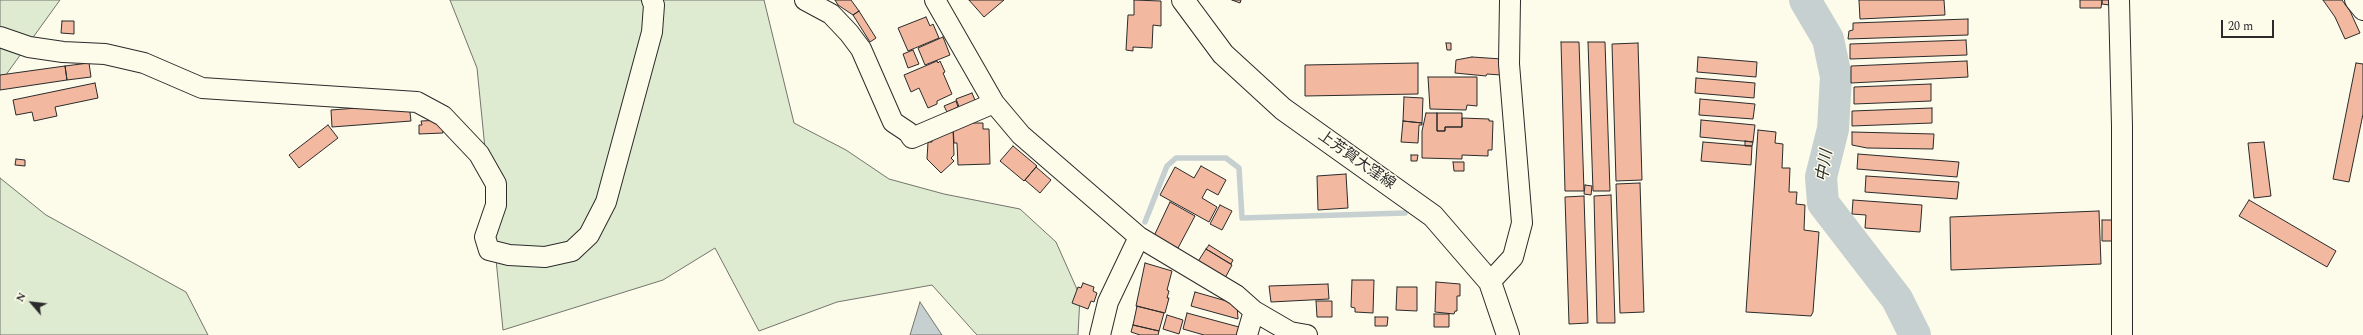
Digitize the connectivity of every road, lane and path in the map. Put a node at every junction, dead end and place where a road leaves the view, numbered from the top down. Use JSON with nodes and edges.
{"nodes":[{"id":1,"x":652,"y":0,"type":"edge"},
{"id":2,"x":805,"y":0,"type":"edge"},
{"id":3,"x":935,"y":0,"type":"edge"},
{"id":4,"x":1183,"y":0,"type":"edge"},
{"id":5,"x":1510,"y":0,"type":"edge"},
{"id":6,"x":2118,"y":0,"type":"edge"},
{"id":7,"x":2355,"y":0,"type":"edge"},
{"id":8,"x":2363,"y":10,"type":"edge"},
{"id":9,"x":0,"y":37,"type":"edge"},
{"id":10,"x":994,"y":102,"type":"junction"},
{"id":11,"x":1139,"y":237,"type":"junction"},
{"id":12,"x":1490,"y":282,"type":"junction"},
{"id":13,"x":1254,"y":311,"type":"junction"},
{"id":14,"x":1100,"y":335,"type":"edge"},
{"id":15,"x":1247,"y":335,"type":"edge"},
{"id":16,"x":1307,"y":335,"type":"edge"},
{"id":17,"x":1508,"y":335,"type":"edge"},
{"id":18,"x":2122,"y":335,"type":"edge"}],
"edges":[{"from":1,"to":9,"type":"street"},
{"from":2,"to":10,"type":"street"},
{"from":3,"to":10,"type":"street"},
{"from":4,"to":12,"type":"main road","name":"上芳賀大窪線"},
{"from":5,"to":12,"type":"street"},
{"from":6,"to":18,"type":"street"},
{"from":7,"to":8,"type":"street"},
{"from":10,"to":11,"type":"street"},
{"from":11,"to":13,"type":"street"},
{"from":11,"to":14,"type":"street"},
{"from":12,"to":17,"type":"main road","name":"上芳賀大窪線"},
{"from":13,"to":15,"type":"street"},
{"from":13,"to":16,"type":"street"}]}
